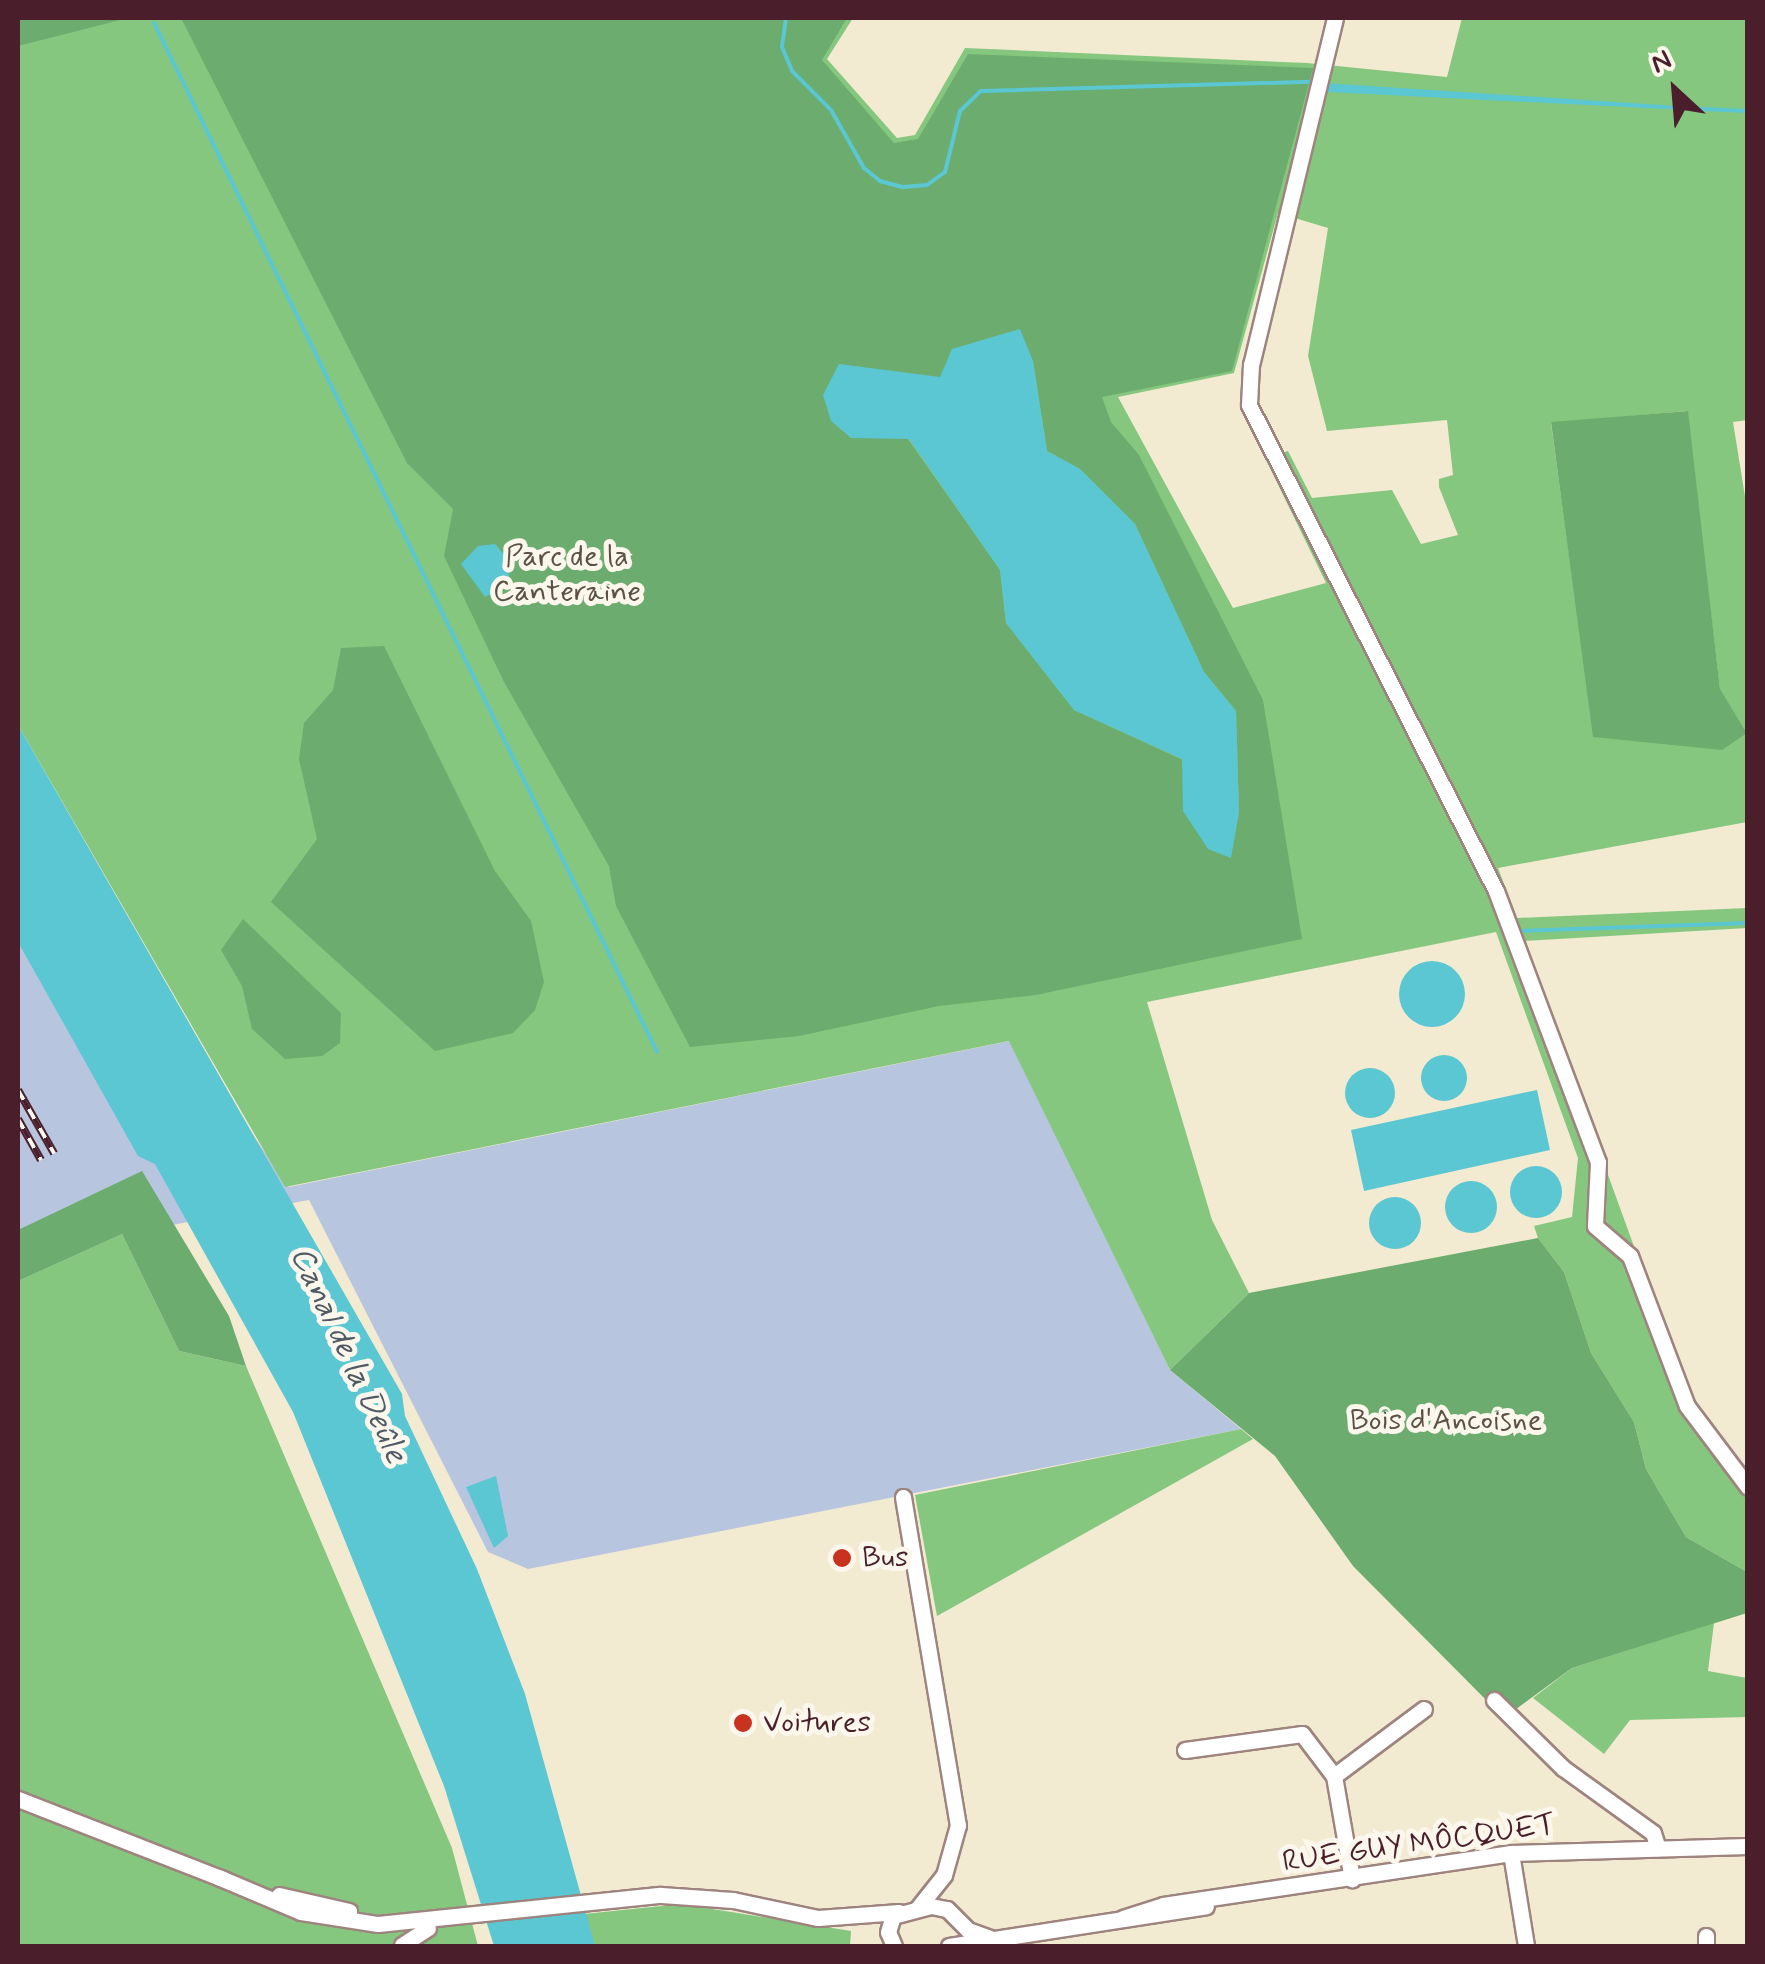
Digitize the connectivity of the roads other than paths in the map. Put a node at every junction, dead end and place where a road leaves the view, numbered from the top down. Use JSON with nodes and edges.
{"nodes":[{"id":1,"x":1334,"y":18,"type":"edge"},
{"id":2,"x":1748,"y":1487,"type":"edge"},
{"id":3,"x":904,"y":1497,"type":"dead end"},
{"id":4,"x":1494,"y":1700,"type":"dead end"},
{"id":5,"x":1424,"y":1709,"type":"dead end"},
{"id":6,"x":1185,"y":1750,"type":"dead end"},
{"id":7,"x":1334,"y":1776,"type":"junction"},
{"id":8,"x":18,"y":1799,"type":"edge"},
{"id":9,"x":1748,"y":1846,"type":"edge"},
{"id":10,"x":1658,"y":1848,"type":"junction"},
{"id":11,"x":1511,"y":1853,"type":"junction"},
{"id":12,"x":944,"y":1875,"type":"junction"},
{"id":13,"x":1352,"y":1879,"type":"junction"},
{"id":14,"x":615,"y":1901,"type":"junction"},
{"id":15,"x":655,"y":1903,"type":"dead end"},
{"id":16,"x":918,"y":1908,"type":"junction"},
{"id":17,"x":899,"y":1912,"type":"junction"},
{"id":18,"x":953,"y":1916,"type":"junction"},
{"id":19,"x":463,"y":1918,"type":"junction"},
{"id":20,"x":854,"y":1921,"type":"junction"},
{"id":21,"x":994,"y":1939,"type":"junction"},
{"id":22,"x":892,"y":1943,"type":"edge"},
{"id":23,"x":402,"y":1945,"type":"edge"},
{"id":24,"x":949,"y":1946,"type":"edge"},
{"id":25,"x":1526,"y":1946,"type":"edge"}],
"edges":[{"from":1,"to":2,"type":"street"},
{"from":3,"to":12,"type":"street"},
{"from":4,"to":10,"type":"street"},
{"from":5,"to":7,"type":"street"},
{"from":6,"to":7,"type":"street"},
{"from":7,"to":13,"type":"street"},
{"from":8,"to":19,"type":"street"},
{"from":9,"to":10,"type":"street","name":"RUE GUY MÔCQUET"},
{"from":10,"to":11,"type":"street","name":"RUE GUY MÔCQUET"},
{"from":11,"to":13,"type":"street","name":"RUE GUY MÔCQUET"},
{"from":11,"to":25,"type":"street"},
{"from":12,"to":16,"type":"street"},
{"from":12,"to":18,"type":"street"},
{"from":13,"to":21,"type":"street","name":"RUE GUY MÔCQUET"},
{"from":14,"to":15,"type":"street"},
{"from":14,"to":19,"type":"street"},
{"from":14,"to":20,"type":"street"},
{"from":16,"to":17,"type":"street"},
{"from":16,"to":18,"type":"street"},
{"from":17,"to":20,"type":"street"},
{"from":17,"to":22,"type":"street"},
{"from":18,"to":21,"type":"street"},
{"from":18,"to":24,"type":"street"},
{"from":19,"to":23,"type":"street"},
{"from":20,"to":22,"type":"street"},
{"from":21,"to":24,"type":"street","name":"RUE GUY MÔCQUET"}]}
